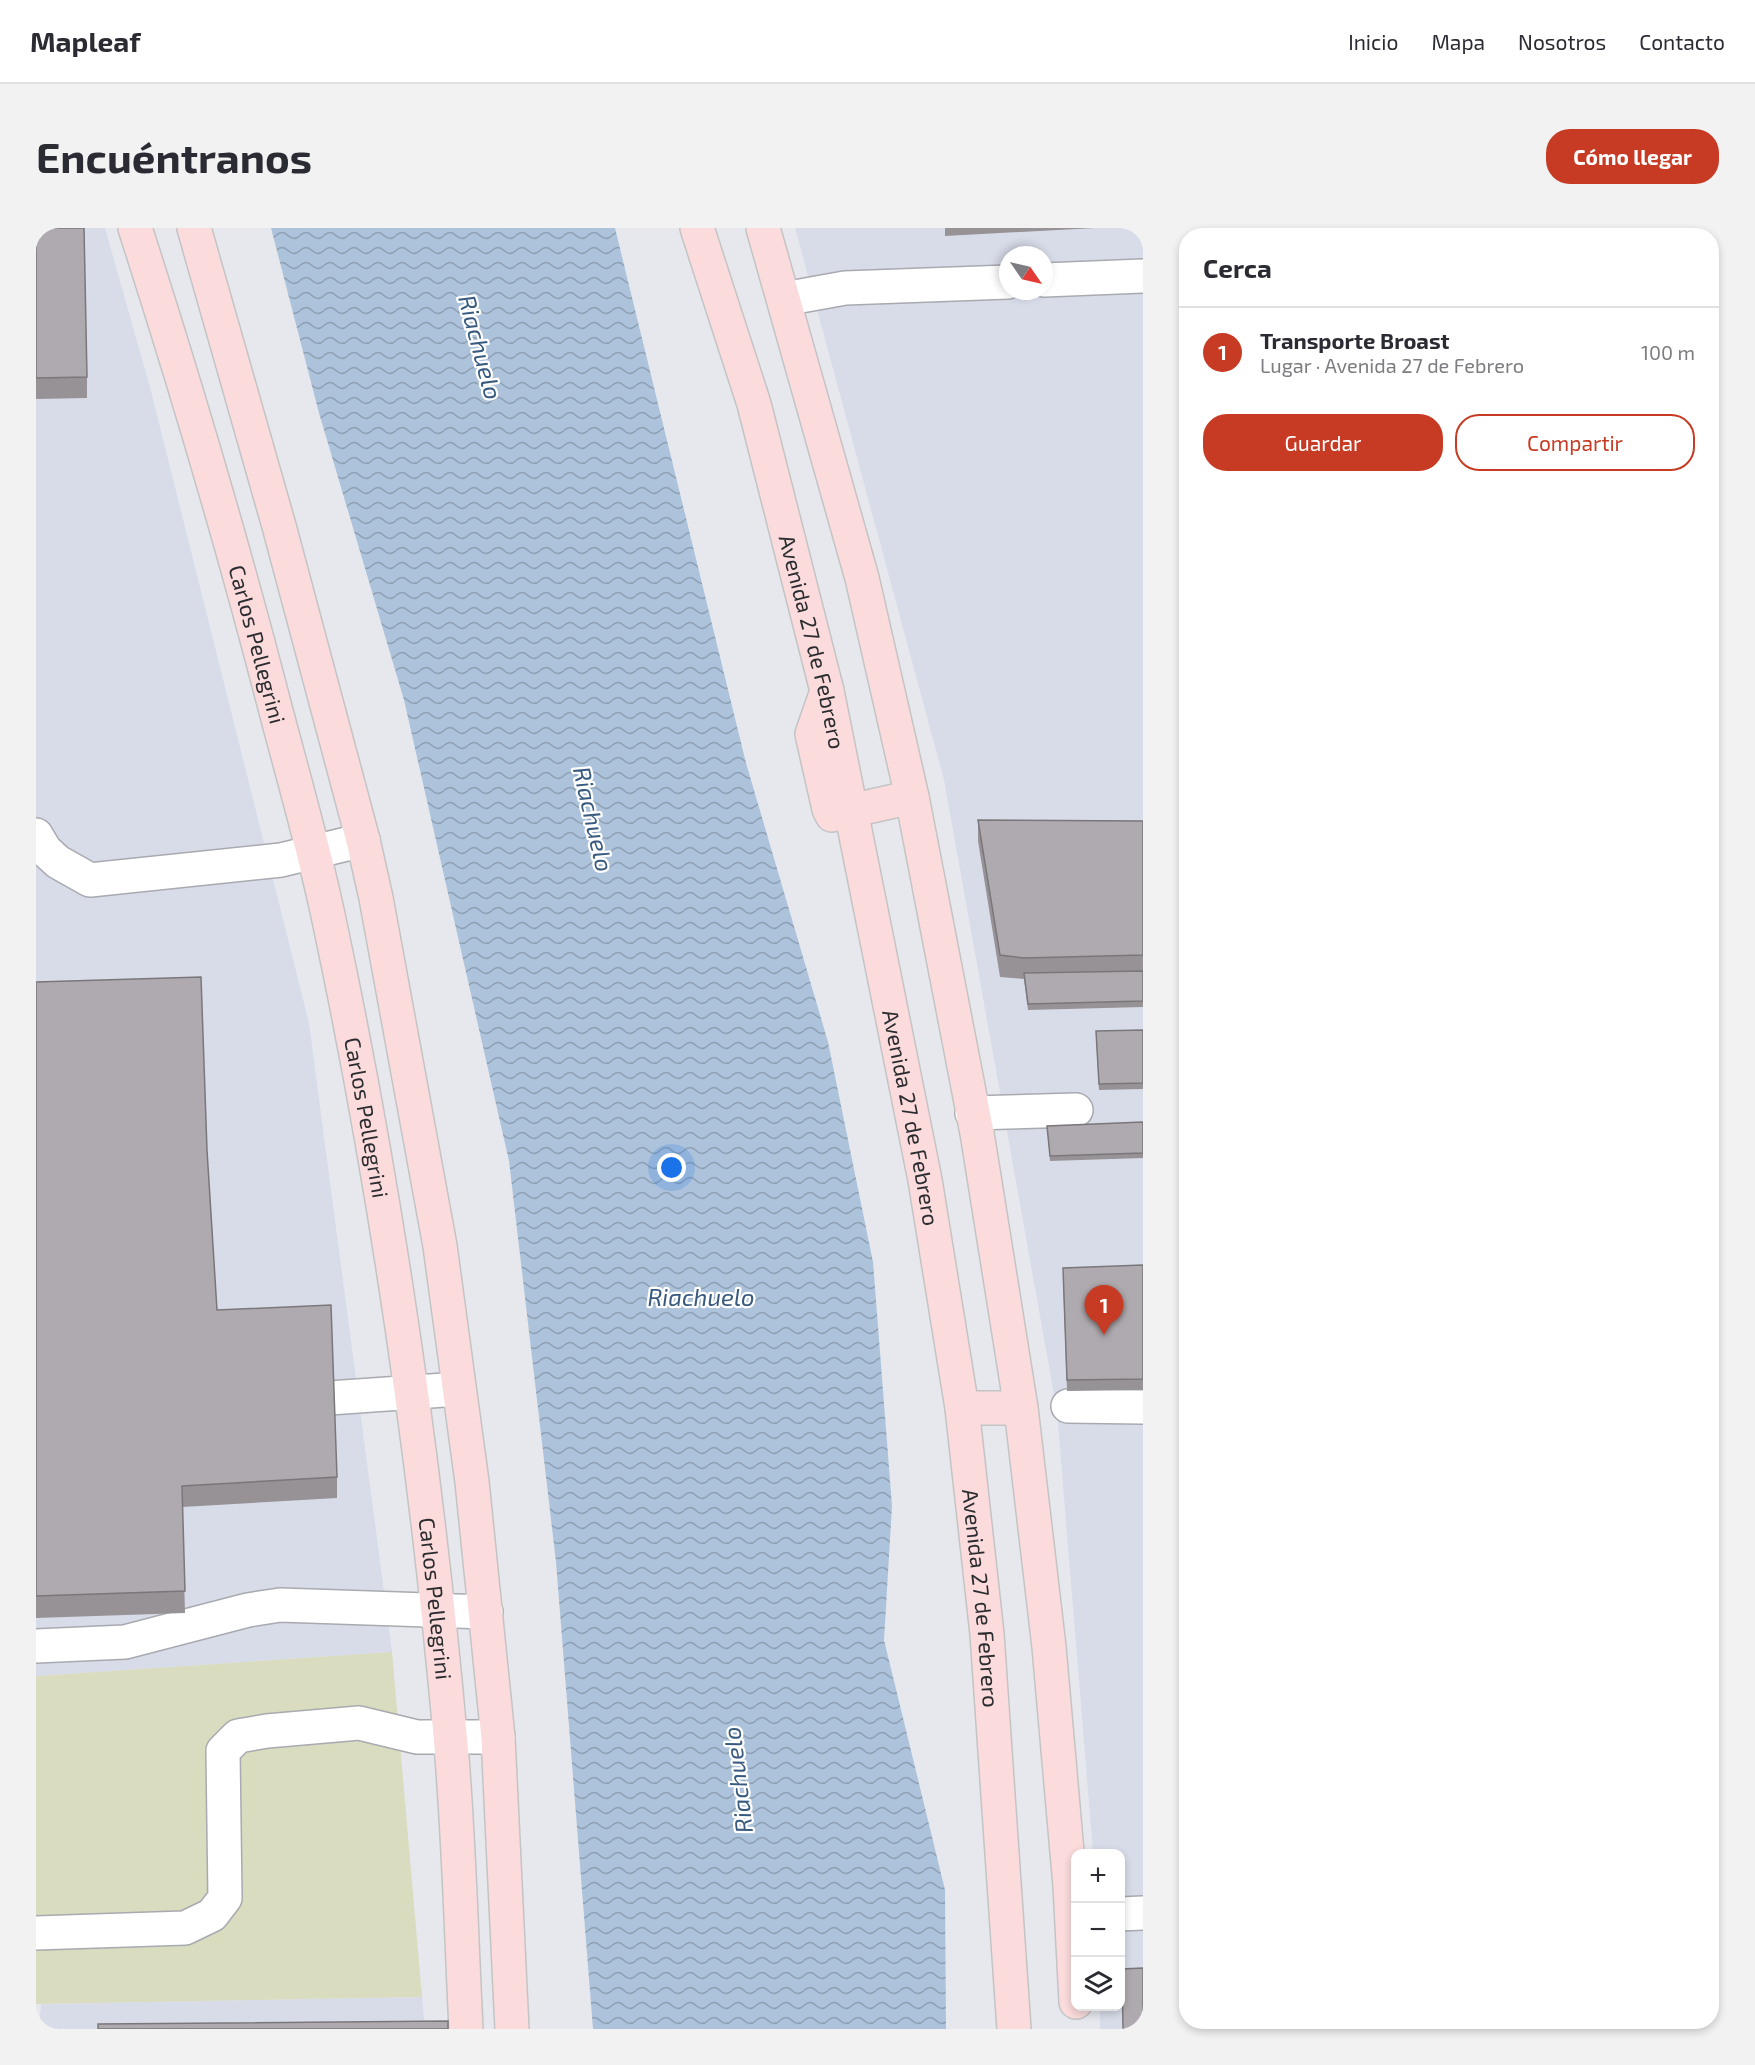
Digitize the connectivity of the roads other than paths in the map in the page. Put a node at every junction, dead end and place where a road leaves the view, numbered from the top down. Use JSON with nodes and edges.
{"nodes":[{"id":1,"x":135,"y":228,"type":"edge"},
{"id":2,"x":194,"y":228,"type":"edge"},
{"id":3,"x":697,"y":228,"type":"edge"},
{"id":4,"x":763,"y":228,"type":"edge"},
{"id":5,"x":1143,"y":276,"type":"edge"},
{"id":6,"x":1053,"y":280,"type":"edge"},
{"id":7,"x":999,"y":282,"type":"edge"},
{"id":8,"x":784,"y":299,"type":"junction"},
{"id":9,"x":912,"y":797,"type":"junction"},
{"id":10,"x":852,"y":812,"type":"junction"},
{"id":11,"x":36,"y":835,"type":"edge"},
{"id":12,"x":363,"y":840,"type":"junction"},
{"id":13,"x":313,"y":853,"type":"junction"},
{"id":14,"x":1076,"y":1110,"type":"dead end"},
{"id":15,"x":972,"y":1113,"type":"junction"},
{"id":16,"x":459,"y":1389,"type":"junction"},
{"id":17,"x":411,"y":1393,"type":"junction"},
{"id":18,"x":329,"y":1398,"type":"edge"},
{"id":19,"x":1068,"y":1406,"type":"dead end"},
{"id":20,"x":1143,"y":1407,"type":"edge"},
{"id":21,"x":962,"y":1408,"type":"junction"},
{"id":22,"x":1021,"y":1408,"type":"junction"},
{"id":23,"x":437,"y":1610,"type":"junction"},
{"id":24,"x":486,"y":1612,"type":"junction"},
{"id":25,"x":36,"y":1646,"type":"edge"},
{"id":26,"x":498,"y":1737,"type":"junction"},
{"id":27,"x":451,"y":1738,"type":"junction"},
{"id":28,"x":1072,"y":1903,"type":"edge"},
{"id":29,"x":1143,"y":1913,"type":"edge"},
{"id":30,"x":1125,"y":1914,"type":"edge"},
{"id":31,"x":36,"y":1933,"type":"edge"},
{"id":32,"x":1076,"y":2011,"type":"edge"},
{"id":33,"x":466,"y":2029,"type":"edge"},
{"id":34,"x":512,"y":2029,"type":"edge"},
{"id":35,"x":1014,"y":2029,"type":"edge"},
{"id":36,"x":1077,"y":2029,"type":"edge"}],
"edges":[{"from":1,"to":13,"type":"main road","name":"Carlos Pellegrini"},
{"from":2,"to":12,"type":"main road"},
{"from":3,"to":10,"type":"main road","name":"Avenida 27 de Febrero"},
{"from":4,"to":8,"type":"main road"},
{"from":5,"to":6,"type":"lane"},
{"from":7,"to":8,"type":"lane"},
{"from":8,"to":9,"type":"main road"},
{"from":9,"to":10,"type":"main road"},
{"from":9,"to":15,"type":"main road"},
{"from":10,"to":21,"type":"main road","name":"Avenida 27 de Febrero"},
{"from":11,"to":13,"type":"lane"},
{"from":12,"to":13,"type":"lane"},
{"from":12,"to":16,"type":"main road"},
{"from":13,"to":17,"type":"main road","name":"Carlos Pellegrini"},
{"from":14,"to":15,"type":"lane"},
{"from":15,"to":22,"type":"main road"},
{"from":16,"to":17,"type":"lane"},
{"from":16,"to":24,"type":"main road"},
{"from":17,"to":18,"type":"lane"},
{"from":17,"to":23,"type":"main road","name":"Carlos Pellegrini"},
{"from":19,"to":20,"type":"lane"},
{"from":21,"to":22,"type":"main road"},
{"from":21,"to":35,"type":"main road","name":"Avenida 27 de Febrero"},
{"from":22,"to":28,"type":"main road"},
{"from":23,"to":24,"type":"lane"},
{"from":23,"to":25,"type":"lane"},
{"from":23,"to":27,"type":"main road","name":"Carlos Pellegrini"},
{"from":24,"to":26,"type":"main road"},
{"from":26,"to":27,"type":"lane"},
{"from":26,"to":34,"type":"main road"},
{"from":27,"to":31,"type":"lane"},
{"from":27,"to":33,"type":"main road","name":"Carlos Pellegrini"},
{"from":29,"to":30,"type":"lane"},
{"from":32,"to":36,"type":"main road"}]}
